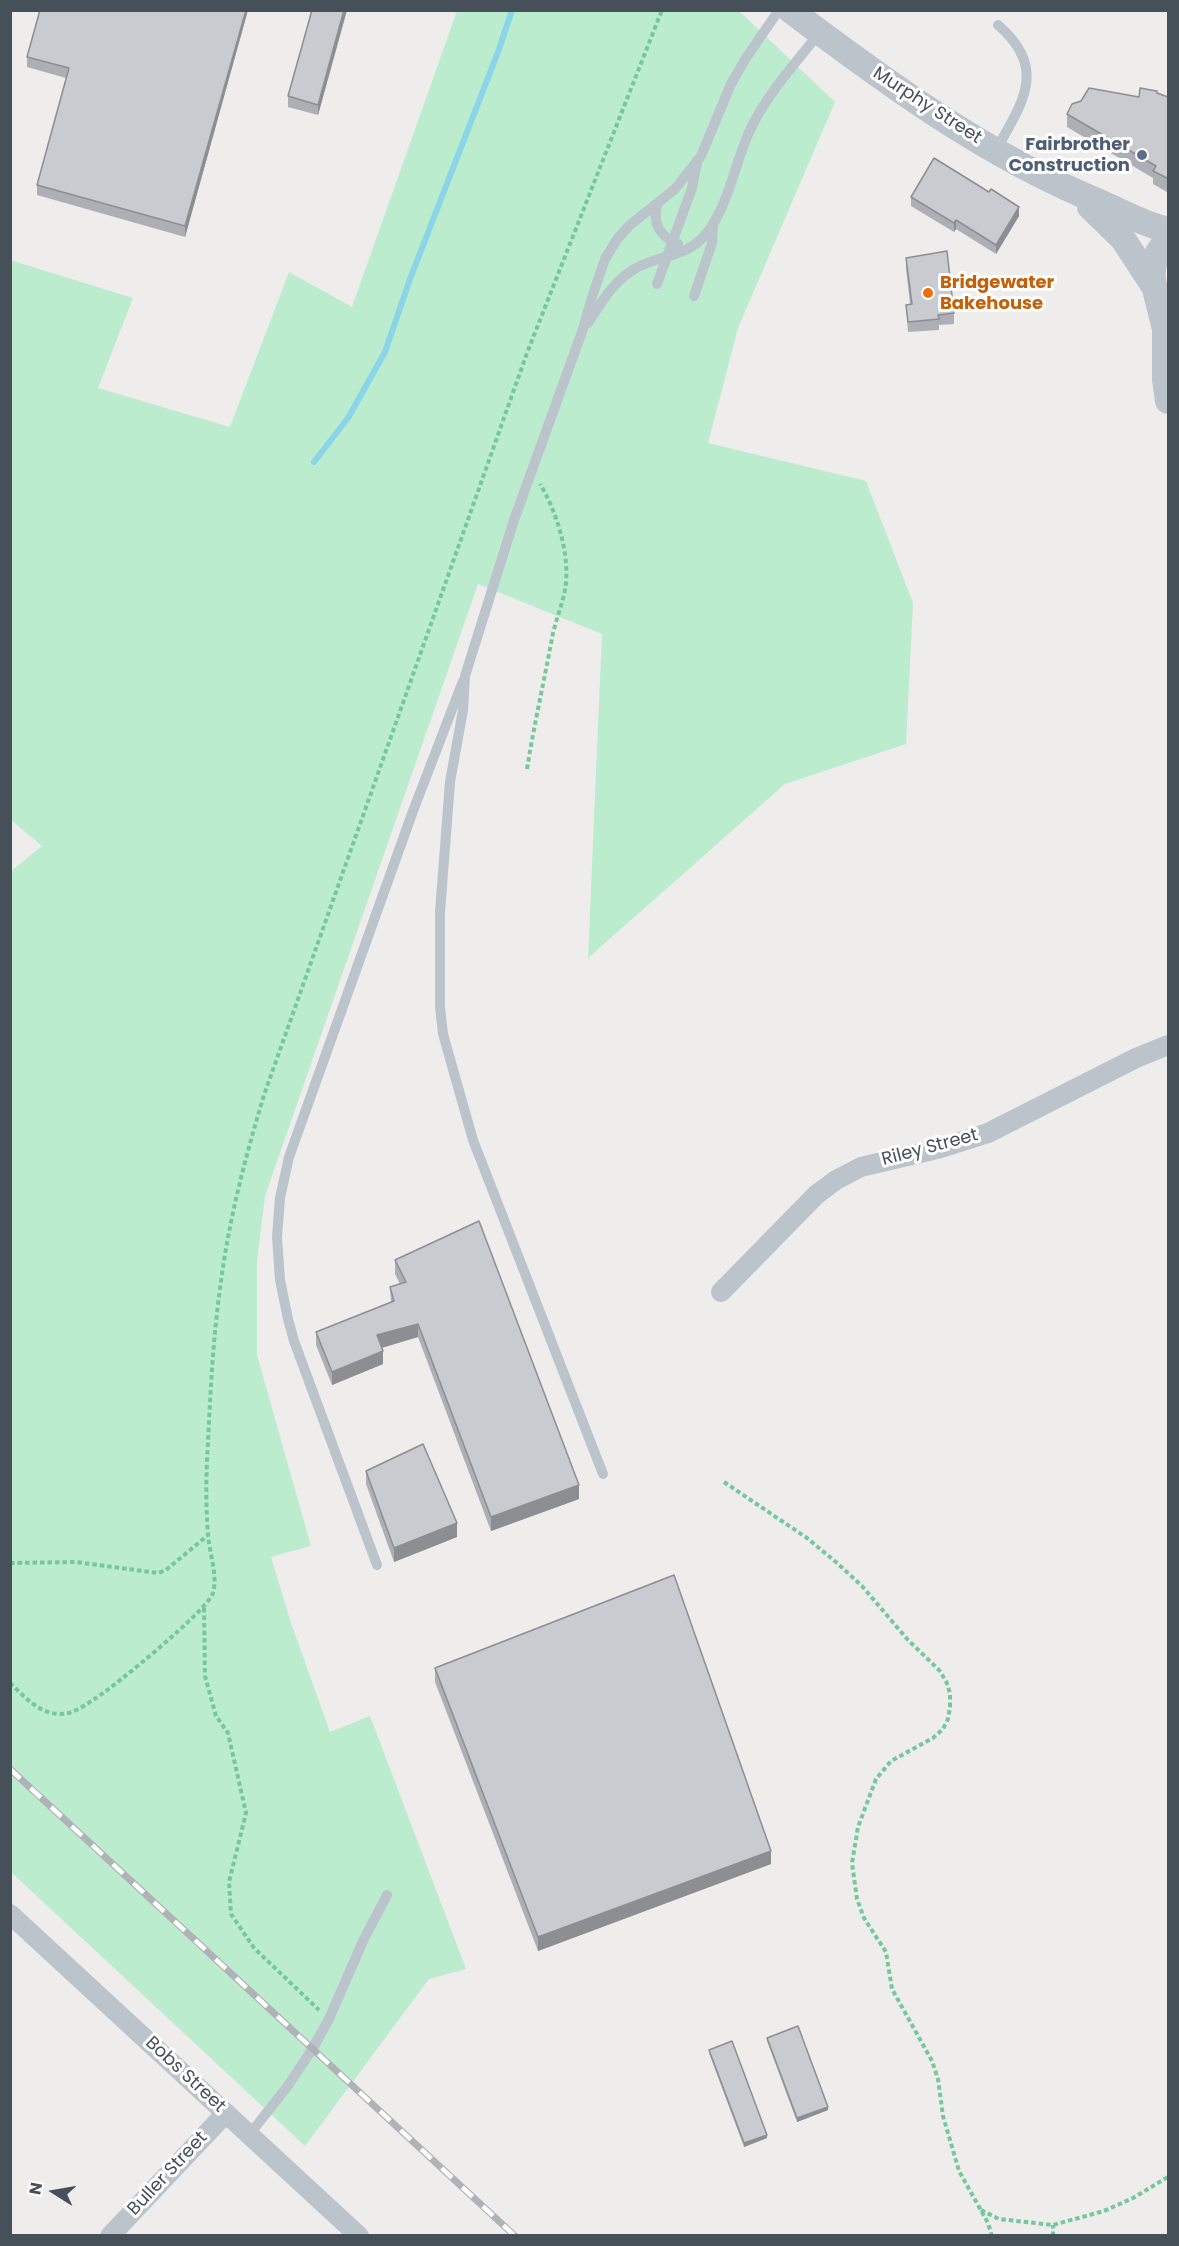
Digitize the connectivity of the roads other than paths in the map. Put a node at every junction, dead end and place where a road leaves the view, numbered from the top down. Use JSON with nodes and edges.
{"nodes":[{"id":1,"x":779,"y":10,"type":"edge"},
{"id":2,"x":790,"y":10,"type":"edge"},
{"id":3,"x":998,"y":25,"type":"dead end"},
{"id":4,"x":820,"y":33,"type":"junction"},
{"id":5,"x":996,"y":150,"type":"junction"},
{"id":6,"x":697,"y":162,"type":"junction"},
{"id":7,"x":1071,"y":192,"type":"junction"},
{"id":8,"x":658,"y":203,"type":"junction"},
{"id":9,"x":713,"y":225,"type":"junction"},
{"id":10,"x":1168,"y":230,"type":"edge"},
{"id":11,"x":701,"y":240,"type":"junction"},
{"id":12,"x":1168,"y":240,"type":"edge"},
{"id":13,"x":673,"y":242,"type":"junction"},
{"id":14,"x":667,"y":256,"type":"junction"},
{"id":15,"x":657,"y":284,"type":"dead end"},
{"id":16,"x":1159,"y":295,"type":"edge"},
{"id":17,"x":694,"y":296,"type":"dead end"},
{"id":18,"x":584,"y":329,"type":"junction"},
{"id":19,"x":1168,"y":401,"type":"edge"},
{"id":20,"x":465,"y":676,"type":"junction"},
{"id":21,"x":1168,"y":1045,"type":"edge"},
{"id":22,"x":721,"y":1292,"type":"dead end"},
{"id":23,"x":603,"y":1474,"type":"dead end"},
{"id":24,"x":377,"y":1565,"type":"dead end"},
{"id":25,"x":387,"y":1895,"type":"dead end"},
{"id":26,"x":10,"y":1914,"type":"edge"},
{"id":27,"x":226,"y":2113,"type":"junction"},
{"id":28,"x":249,"y":2135,"type":"junction"},
{"id":29,"x":110,"y":2235,"type":"edge"},
{"id":30,"x":359,"y":2235,"type":"edge"}],
"edges":[{"from":1,"to":6,"type":"lane"},
{"from":2,"to":4,"type":"street","name":"Murphy Street"},
{"from":3,"to":5,"type":"lane"},
{"from":4,"to":5,"type":"street","name":"Murphy Street"},
{"from":4,"to":9,"type":"lane"},
{"from":5,"to":7,"type":"street","name":"Murphy Street"},
{"from":6,"to":8,"type":"lane"},
{"from":6,"to":13,"type":"lane"},
{"from":7,"to":10,"type":"street","name":"Murphy Street"},
{"from":7,"to":16,"type":"street","name":"Murphy Street"},
{"from":8,"to":13,"type":"lane"},
{"from":8,"to":18,"type":"lane"},
{"from":9,"to":11,"type":"lane"},
{"from":9,"to":17,"type":"lane"},
{"from":11,"to":13,"type":"lane"},
{"from":11,"to":14,"type":"lane"},
{"from":12,"to":16,"type":"street"},
{"from":13,"to":14,"type":"lane"},
{"from":14,"to":15,"type":"lane"},
{"from":14,"to":18,"type":"lane"},
{"from":16,"to":19,"type":"street"},
{"from":18,"to":20,"type":"lane"},
{"from":20,"to":23,"type":"lane"},
{"from":20,"to":24,"type":"lane"},
{"from":21,"to":22,"type":"street","name":"Riley Street"},
{"from":25,"to":28,"type":"lane"},
{"from":26,"to":27,"type":"street","name":"Bobs Street"},
{"from":27,"to":28,"type":"street","name":"Bobs Street"},
{"from":27,"to":29,"type":"street","name":"Buller Street"},
{"from":28,"to":30,"type":"street","name":"Bobs Street"}]}
